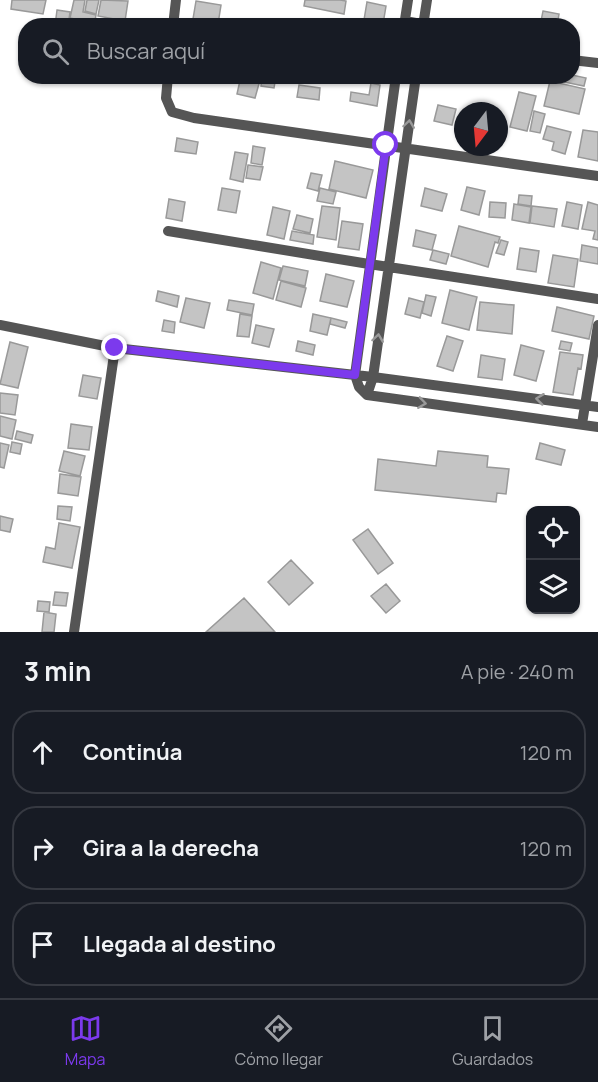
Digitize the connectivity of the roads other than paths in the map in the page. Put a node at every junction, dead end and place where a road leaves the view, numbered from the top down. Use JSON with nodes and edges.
{"nodes":[{"id":1,"x":176,"y":0,"type":"edge"},
{"id":2,"x":408,"y":0,"type":"edge"},
{"id":3,"x":427,"y":0,"type":"edge"},
{"id":4,"x":174,"y":18,"type":"edge"},
{"id":5,"x":405,"y":18,"type":"edge"},
{"id":6,"x":426,"y":18,"type":"edge"},
{"id":7,"x":580,"y":61,"type":"edge"},
{"id":8,"x":598,"y":63,"type":"edge"},
{"id":9,"x":167,"y":84,"type":"edge"},
{"id":10,"x":395,"y":84,"type":"edge"},
{"id":11,"x":415,"y":84,"type":"edge"},
{"id":12,"x":386,"y":145,"type":"junction"},
{"id":13,"x":406,"y":148,"type":"junction"},
{"id":14,"x":598,"y":176,"type":"edge"},
{"id":15,"x":168,"y":231,"type":"dead end"},
{"id":16,"x":369,"y":264,"type":"junction"},
{"id":17,"x":388,"y":267,"type":"junction"},
{"id":18,"x":598,"y":299,"type":"edge"},
{"id":19,"x":0,"y":325,"type":"edge"},
{"id":20,"x":598,"y":325,"type":"edge"},
{"id":21,"x":115,"y":348,"type":"junction"},
{"id":22,"x":355,"y":375,"type":"junction"},
{"id":23,"x":373,"y":377,"type":"junction"},
{"id":24,"x":367,"y":395,"type":"junction"},
{"id":25,"x":585,"y":405,"type":"junction"},
{"id":26,"x":598,"y":407,"type":"edge"},
{"id":27,"x":582,"y":424,"type":"junction"},
{"id":28,"x":598,"y":427,"type":"edge"},
{"id":29,"x":74,"y":632,"type":"edge"}],
"edges":[{"from":1,"to":4,"type":"street"},
{"from":2,"to":5,"type":"street"},
{"from":3,"to":6,"type":"street"},
{"from":7,"to":8,"type":"street"},
{"from":9,"to":12,"type":"street"},
{"from":10,"to":12,"type":"street"},
{"from":13,"to":11,"type":"street","one_way":true},
{"from":12,"to":13,"type":"street"},
{"from":12,"to":16,"type":"street"},
{"from":13,"to":14,"type":"street"},
{"from":13,"to":17,"type":"street"},
{"from":15,"to":16,"type":"street"},
{"from":16,"to":17,"type":"street"},
{"from":16,"to":22,"type":"street"},
{"from":17,"to":18,"type":"street"},
{"from":23,"to":17,"type":"street","one_way":true},
{"from":19,"to":21,"type":"street"},
{"from":20,"to":25,"type":"street"},
{"from":21,"to":22,"type":"street"},
{"from":21,"to":29,"type":"street"},
{"from":22,"to":23,"type":"street"},
{"from":22,"to":24,"type":"street"},
{"from":23,"to":24,"type":"street"},
{"from":25,"to":23,"type":"street","one_way":true},
{"from":24,"to":27,"type":"street","one_way":true},
{"from":25,"to":26,"type":"street"},
{"from":25,"to":27,"type":"street"},
{"from":27,"to":28,"type":"street"}]}
